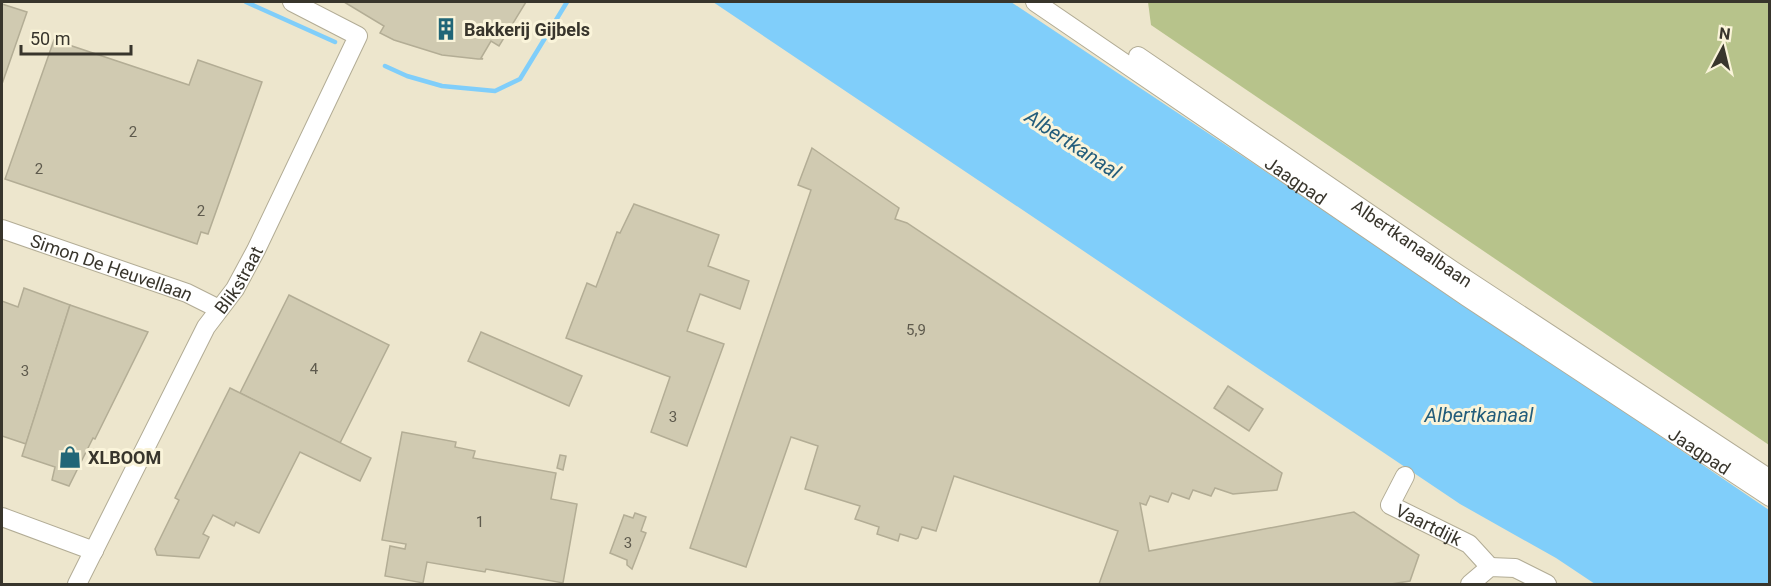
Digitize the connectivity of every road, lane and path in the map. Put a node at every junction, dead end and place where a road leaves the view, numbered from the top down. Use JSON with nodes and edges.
{"nodes":[{"id":1,"x":292,"y":2,"type":"edge"},
{"id":2,"x":1035,"y":2,"type":"edge"},
{"id":3,"x":1057,"y":2,"type":"edge"},
{"id":4,"x":2,"y":229,"type":"edge"},
{"id":5,"x":219,"y":309,"type":"junction"},
{"id":6,"x":1405,"y":476,"type":"dead end"},
{"id":7,"x":1770,"y":479,"type":"edge"},
{"id":8,"x":1770,"y":497,"type":"edge"},
{"id":9,"x":2,"y":517,"type":"edge"},
{"id":10,"x":94,"y":551,"type":"junction"},
{"id":11,"x":1490,"y":567,"type":"junction"},
{"id":12,"x":76,"y":585,"type":"edge"},
{"id":13,"x":1470,"y":585,"type":"edge"},
{"id":14,"x":1547,"y":585,"type":"edge"}],
"edges":[{"from":1,"to":5,"type":"street","name":"Blikstraat"},
{"from":2,"to":8,"type":"street","name":"Jaagpad"},
{"from":3,"to":7,"type":"street","name":"Albertkanaalbaan"},
{"from":4,"to":5,"type":"street","name":"Simon De Heuvellaan"},
{"from":5,"to":10,"type":"street","name":"Blikstraat"},
{"from":6,"to":11,"type":"street","name":"Vaartdijk"},
{"from":9,"to":10,"type":"street"},
{"from":10,"to":12,"type":"street","name":"Blikstraat"},
{"from":11,"to":13,"type":"street"},
{"from":11,"to":14,"type":"street"}]}
